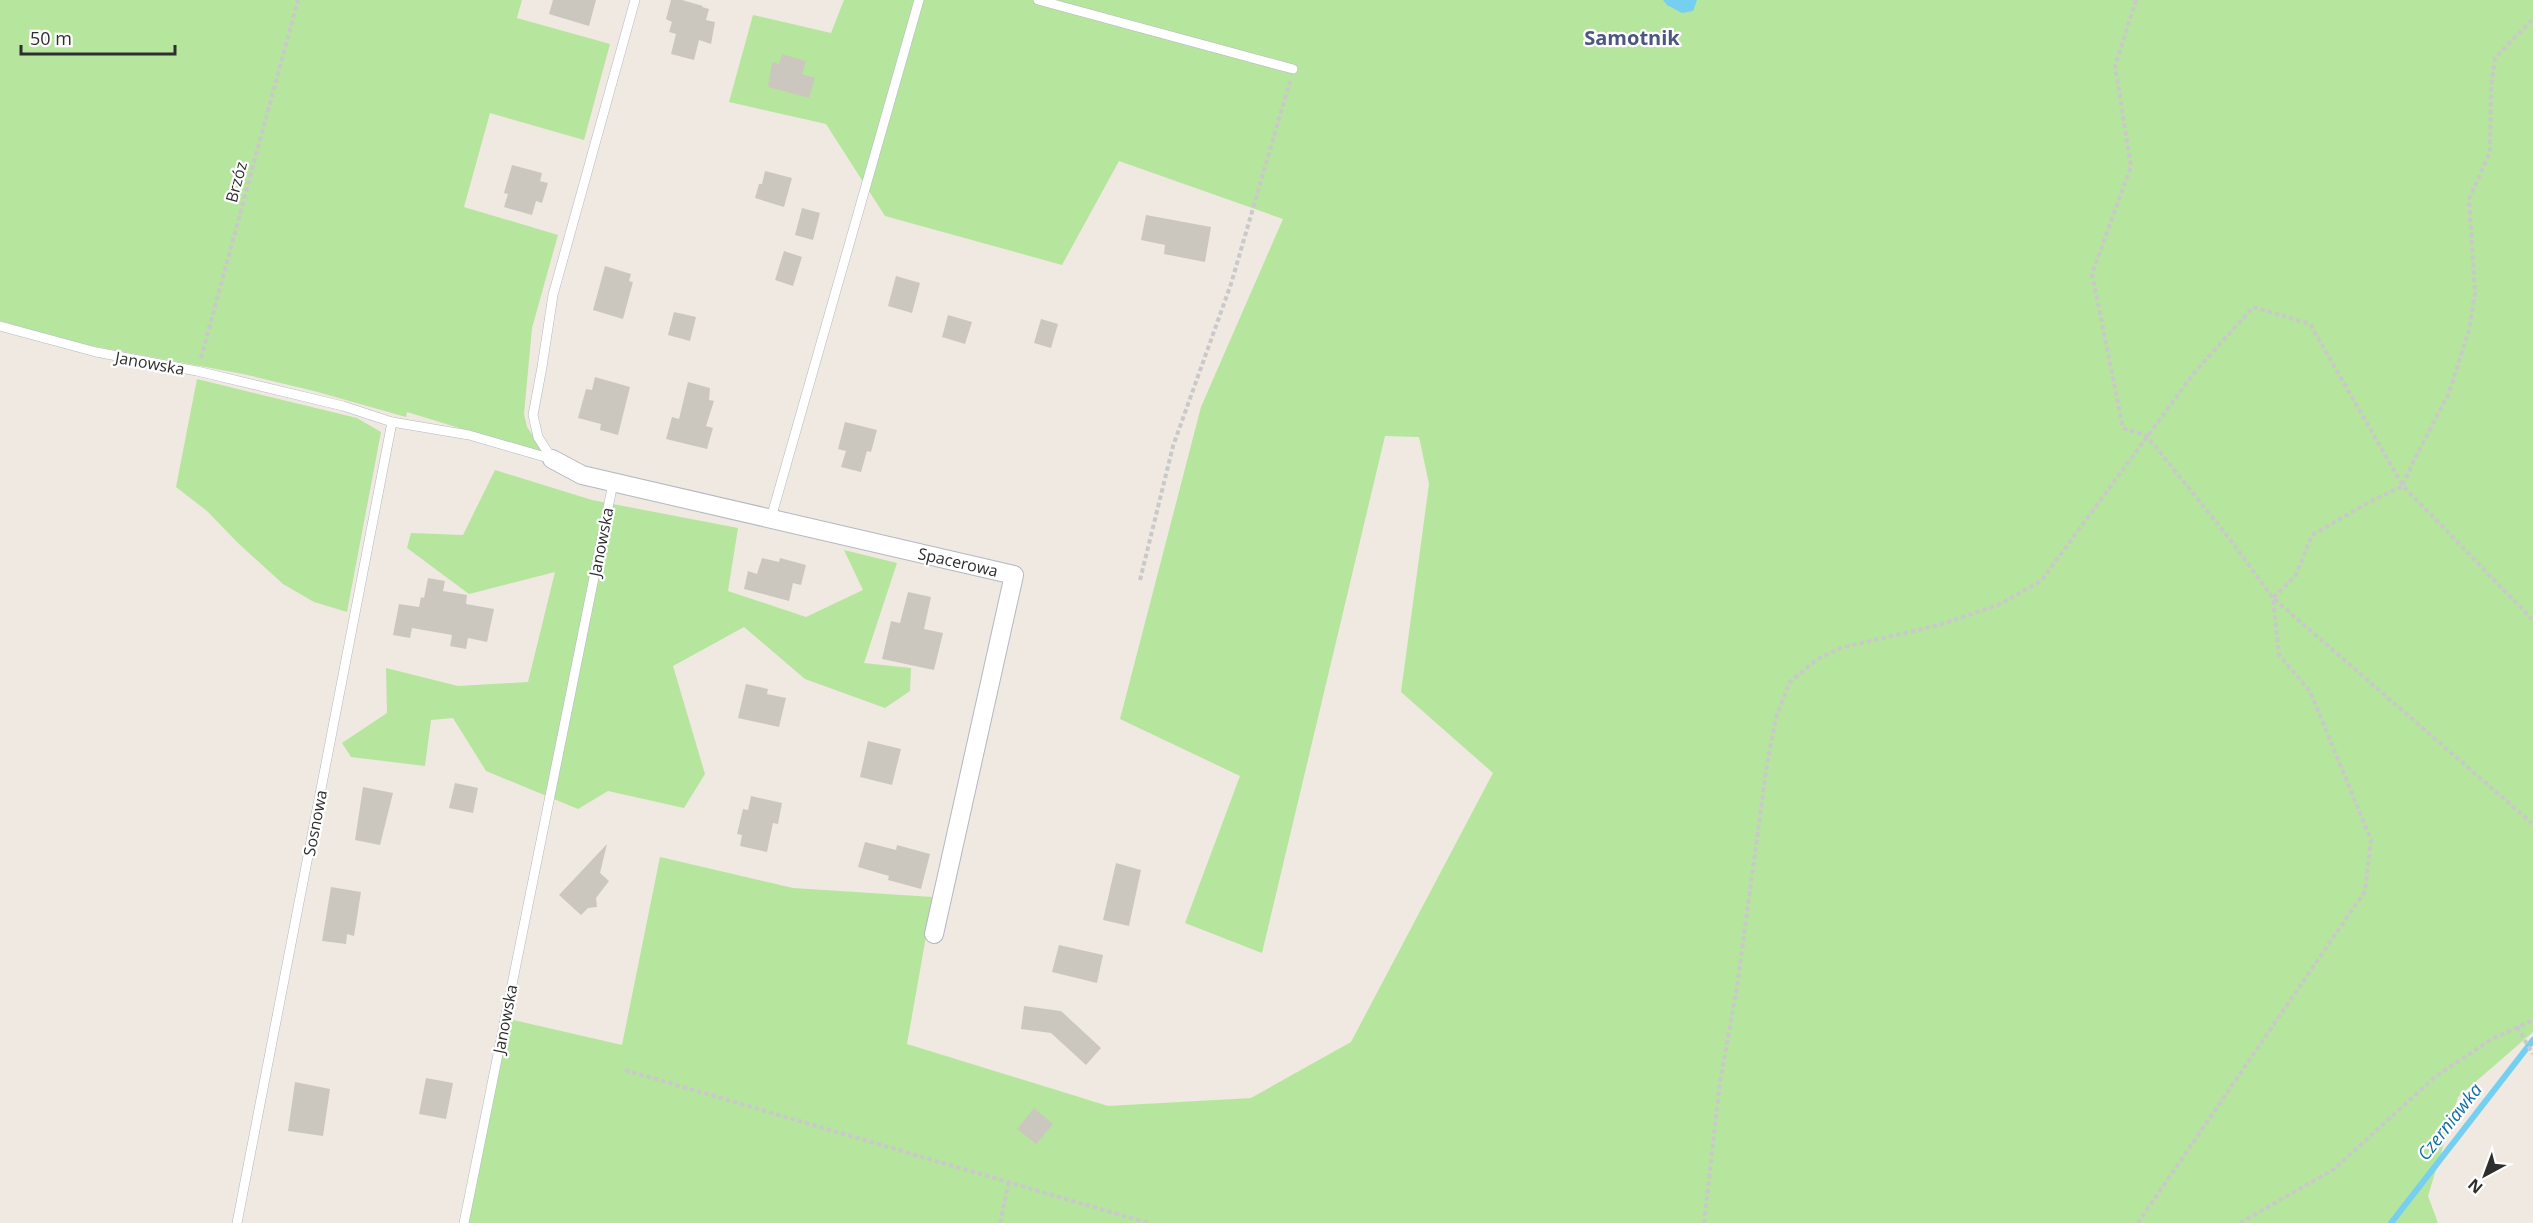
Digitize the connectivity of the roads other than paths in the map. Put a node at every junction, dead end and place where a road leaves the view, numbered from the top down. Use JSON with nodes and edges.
{"nodes":[{"id":1,"x":635,"y":0,"type":"edge"},
{"id":2,"x":919,"y":0,"type":"edge"},
{"id":3,"x":1038,"y":0,"type":"edge"},
{"id":4,"x":1293,"y":69,"type":"road end"},
{"id":5,"x":0,"y":326,"type":"edge"},
{"id":6,"x":392,"y":422,"type":"junction"},
{"id":7,"x":552,"y":459,"type":"junction"},
{"id":8,"x":613,"y":483,"type":"junction"},
{"id":9,"x":771,"y":518,"type":"junction"},
{"id":10,"x":934,"y":934,"type":"dead end"},
{"id":11,"x":237,"y":1223,"type":"edge"},
{"id":12,"x":464,"y":1223,"type":"edge"}],
"edges":[{"from":1,"to":7,"type":"lane"},
{"from":2,"to":9,"type":"lane"},
{"from":3,"to":4,"type":"lane"},
{"from":5,"to":6,"type":"lane","name":"Janowska"},
{"from":6,"to":7,"type":"lane","name":"Janowska"},
{"from":6,"to":11,"type":"lane","name":"Sosnowa"},
{"from":7,"to":8,"type":"street","name":"Janowska"},
{"from":8,"to":9,"type":"street","name":"Spacerowa"},
{"from":8,"to":12,"type":"lane","name":"Janowska"},
{"from":9,"to":10,"type":"street","name":"Spacerowa"}]}
